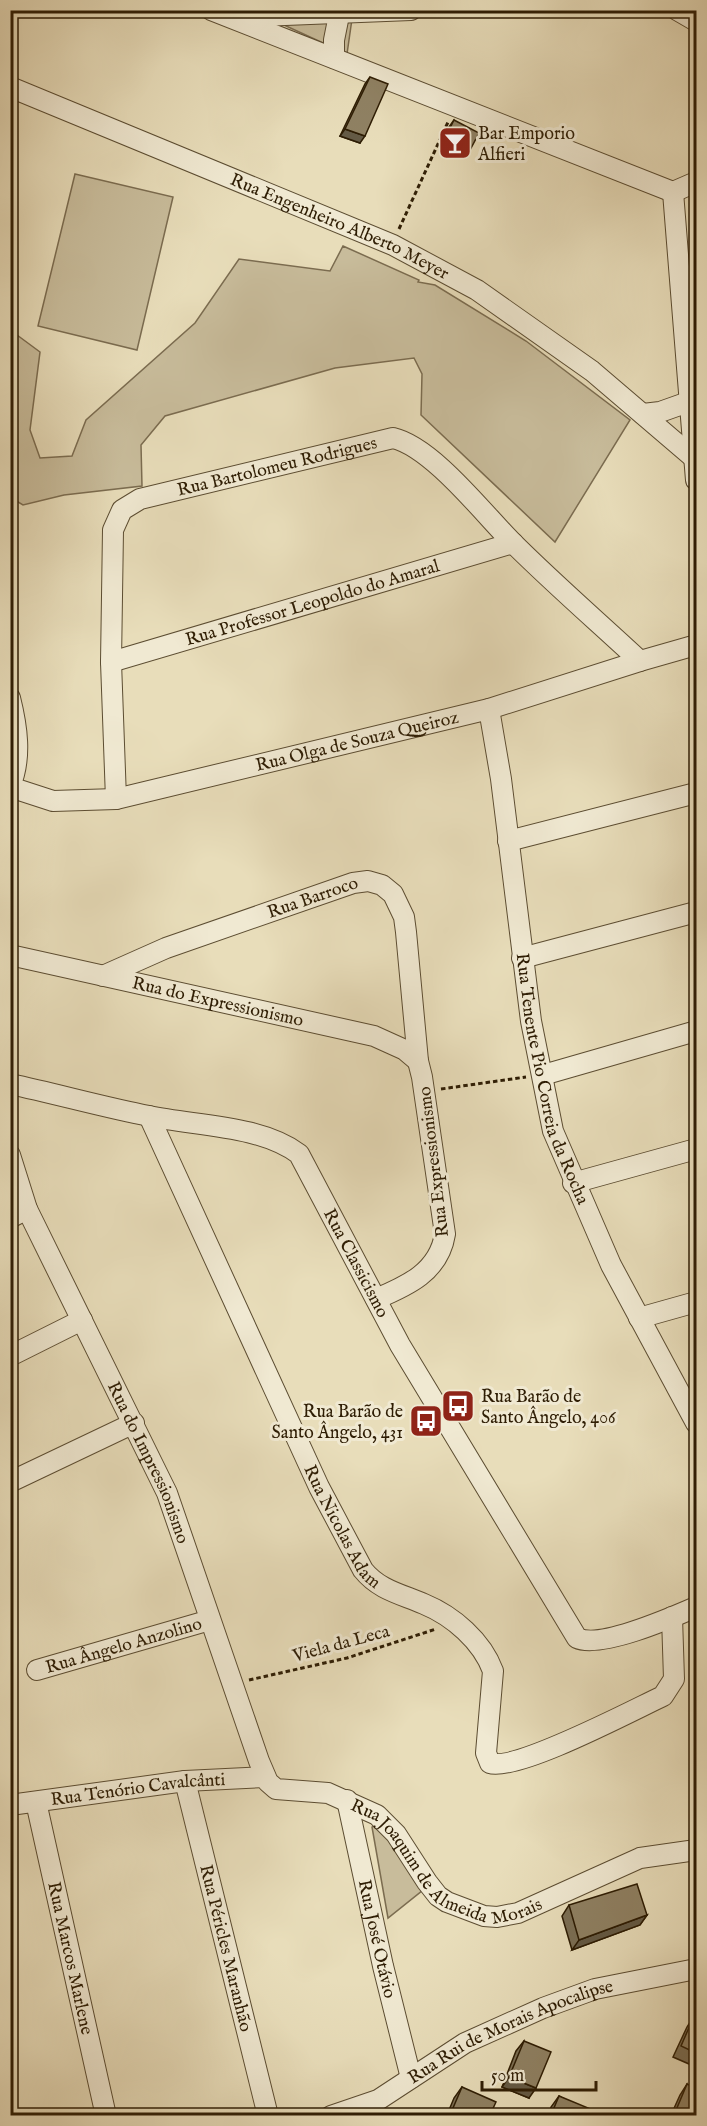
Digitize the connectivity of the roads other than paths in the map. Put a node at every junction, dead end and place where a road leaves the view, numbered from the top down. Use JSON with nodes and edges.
{"nodes":[{"id":1,"x":411,"y":10,"type":"edge"},
{"id":2,"x":375,"y":12,"type":"edge"},
{"id":3,"x":219,"y":14,"type":"edge"},
{"id":4,"x":339,"y":15,"type":"junction"},
{"id":5,"x":334,"y":58,"type":"junction"},
{"id":6,"x":10,"y":87,"type":"edge"},
{"id":7,"x":696,"y":182,"type":"edge"},
{"id":8,"x":673,"y":192,"type":"junction"},
{"id":9,"x":691,"y":401,"type":"junction"},
{"id":10,"x":643,"y":414,"type":"junction"},
{"id":11,"x":695,"y":459,"type":"junction"},
{"id":12,"x":696,"y":480,"type":"edge"},
{"id":13,"x":513,"y":543,"type":"junction"},
{"id":14,"x":696,"y":645,"type":"edge"},
{"id":15,"x":640,"y":661,"type":"junction"},
{"id":16,"x":111,"y":662,"type":"junction"},
{"id":17,"x":10,"y":698,"type":"edge"},
{"id":18,"x":489,"y":709,"type":"junction"},
{"id":19,"x":10,"y":787,"type":"edge"},
{"id":20,"x":696,"y":792,"type":"edge"},
{"id":21,"x":116,"y":799,"type":"junction"},
{"id":22,"x":508,"y":841,"type":"junction"},
{"id":23,"x":696,"y":912,"type":"edge"},
{"id":24,"x":10,"y":955,"type":"edge"},
{"id":25,"x":522,"y":958,"type":"junction"},
{"id":26,"x":103,"y":976,"type":"junction"},
{"id":27,"x":696,"y":1031,"type":"edge"},
{"id":28,"x":417,"y":1061,"type":"junction"},
{"id":29,"x":535,"y":1076,"type":"junction"},
{"id":30,"x":10,"y":1084,"type":"edge"},
{"id":31,"x":149,"y":1116,"type":"junction"},
{"id":32,"x":696,"y":1149,"type":"edge"},
{"id":33,"x":10,"y":1155,"type":"edge"},
{"id":34,"x":573,"y":1183,"type":"junction"},
{"id":35,"x":19,"y":1214,"type":"edge"},
{"id":36,"x":376,"y":1299,"type":"junction"},
{"id":37,"x":696,"y":1302,"type":"edge"},
{"id":38,"x":639,"y":1318,"type":"junction"},
{"id":39,"x":82,"y":1320,"type":"junction"},
{"id":40,"x":10,"y":1356,"type":"edge"},
{"id":41,"x":134,"y":1423,"type":"junction"},
{"id":42,"x":696,"y":1423,"type":"edge"},
{"id":43,"x":10,"y":1482,"type":"edge"},
{"id":44,"x":696,"y":1606,"type":"edge"},
{"id":45,"x":672,"y":1617,"type":"junction"},
{"id":46,"x":210,"y":1620,"type":"junction"},
{"id":47,"x":37,"y":1671,"type":"dead end"},
{"id":48,"x":265,"y":1777,"type":"junction"},
{"id":49,"x":185,"y":1781,"type":"junction"},
{"id":50,"x":347,"y":1800,"type":"junction"},
{"id":51,"x":36,"y":1802,"type":"junction"},
{"id":52,"x":10,"y":1805,"type":"edge"},
{"id":53,"x":696,"y":1850,"type":"edge"},
{"id":54,"x":696,"y":1969,"type":"edge"},
{"id":55,"x":411,"y":2078,"type":"junction"},
{"id":56,"x":106,"y":2115,"type":"edge"},
{"id":57,"x":268,"y":2115,"type":"edge"},
{"id":58,"x":331,"y":2115,"type":"edge"}],
"edges":[{"from":1,"to":2,"type":"street"},
{"from":2,"to":4,"type":"street"},
{"from":3,"to":4,"type":"street"},
{"from":3,"to":5,"type":"street"},
{"from":4,"to":5,"type":"street"},
{"from":5,"to":8,"type":"street"},
{"from":6,"to":10,"type":"street","name":"Rua Engenheiro Alberto Meyer"},
{"from":7,"to":8,"type":"street"},
{"from":8,"to":9,"type":"street"},
{"from":9,"to":10,"type":"street"},
{"from":9,"to":11,"type":"street"},
{"from":10,"to":11,"type":"street","name":"Rua Engenheiro Alberto Meyer"},
{"from":11,"to":12,"type":"street"},
{"from":13,"to":15,"type":"street","name":"Rua Bartolomeu Rodrigues"},
{"from":13,"to":16,"type":"street","name":"Rua Professor Leopoldo do Amaral"},
{"from":13,"to":16,"type":"street","name":"Rua Bartolomeu Rodrigues"},
{"from":14,"to":15,"type":"street","name":"Rua Olga de Souza Queiroz"},
{"from":15,"to":18,"type":"street","name":"Rua Olga de Souza Queiroz"},
{"from":16,"to":21,"type":"street","name":"Rua Bartolomeu Rodrigues"},
{"from":17,"to":19,"type":"street"},
{"from":18,"to":21,"type":"street","name":"Rua Olga de Souza Queiroz"},
{"from":18,"to":22,"type":"street","name":"Rua Tenente Pio Correia da Rocha"},
{"from":19,"to":21,"type":"street","name":"Rua Olga de Souza Queiroz"},
{"from":20,"to":22,"type":"street"},
{"from":22,"to":25,"type":"street","name":"Rua Tenente Pio Correia da Rocha"},
{"from":23,"to":25,"type":"street"},
{"from":24,"to":26,"type":"street","name":"Rua do Expressionismo"},
{"from":25,"to":29,"type":"street","name":"Rua Tenente Pio Correia da Rocha"},
{"from":26,"to":28,"type":"street","name":"Rua do Expressionismo"},
{"from":26,"to":28,"type":"street","name":"Rua Barroco"},
{"from":27,"to":29,"type":"street"},
{"from":28,"to":36,"type":"street","name":"Rua Expressionismo"},
{"from":29,"to":34,"type":"street","name":"Rua Tenente Pio Correia da Rocha"},
{"from":30,"to":31,"type":"street","name":"Rua Classicismo"},
{"from":31,"to":36,"type":"street","name":"Rua Classicismo"},
{"from":31,"to":45,"type":"street","name":"Rua Nicolas Adam"},
{"from":32,"to":34,"type":"street"},
{"from":33,"to":35,"type":"street","name":"Rua do Impressionismo"},
{"from":34,"to":38,"type":"street","name":"Rua Tenente Pio Correia da Rocha"},
{"from":35,"to":39,"type":"street","name":"Rua do Impressionismo"},
{"from":36,"to":45,"type":"street","name":"Rua Classicismo"},
{"from":37,"to":38,"type":"street"},
{"from":38,"to":42,"type":"street","name":"Rua Tenente Pio Correia da Rocha"},
{"from":39,"to":40,"type":"street"},
{"from":39,"to":41,"type":"street","name":"Rua do Impressionismo"},
{"from":41,"to":43,"type":"street"},
{"from":41,"to":46,"type":"street","name":"Rua do Impressionismo"},
{"from":44,"to":45,"type":"street"},
{"from":46,"to":47,"type":"street","name":"Rua Ângelo Anzolino"},
{"from":46,"to":48,"type":"street","name":"Rua do Impressionismo"},
{"from":48,"to":49,"type":"street","name":"Rua Tenório Cavalcânti"},
{"from":48,"to":50,"type":"street","name":"Rua Joaquim de Almeida Morais"},
{"from":49,"to":51,"type":"street","name":"Rua Tenório Cavalcânti"},
{"from":49,"to":57,"type":"street","name":"Rua Péricles Maranhão"},
{"from":50,"to":53,"type":"street","name":"Rua Joaquim de Almeida Morais"},
{"from":50,"to":55,"type":"street","name":"Rua José Otávio"},
{"from":51,"to":52,"type":"street","name":"Rua Tenório Cavalcânti"},
{"from":51,"to":56,"type":"street","name":"Rua Marcos Marlene"},
{"from":54,"to":55,"type":"street","name":"Rua Rui de Morais Apocalipse"},
{"from":55,"to":58,"type":"street","name":"Rua Rui de Morais Apocalipse"}]}
